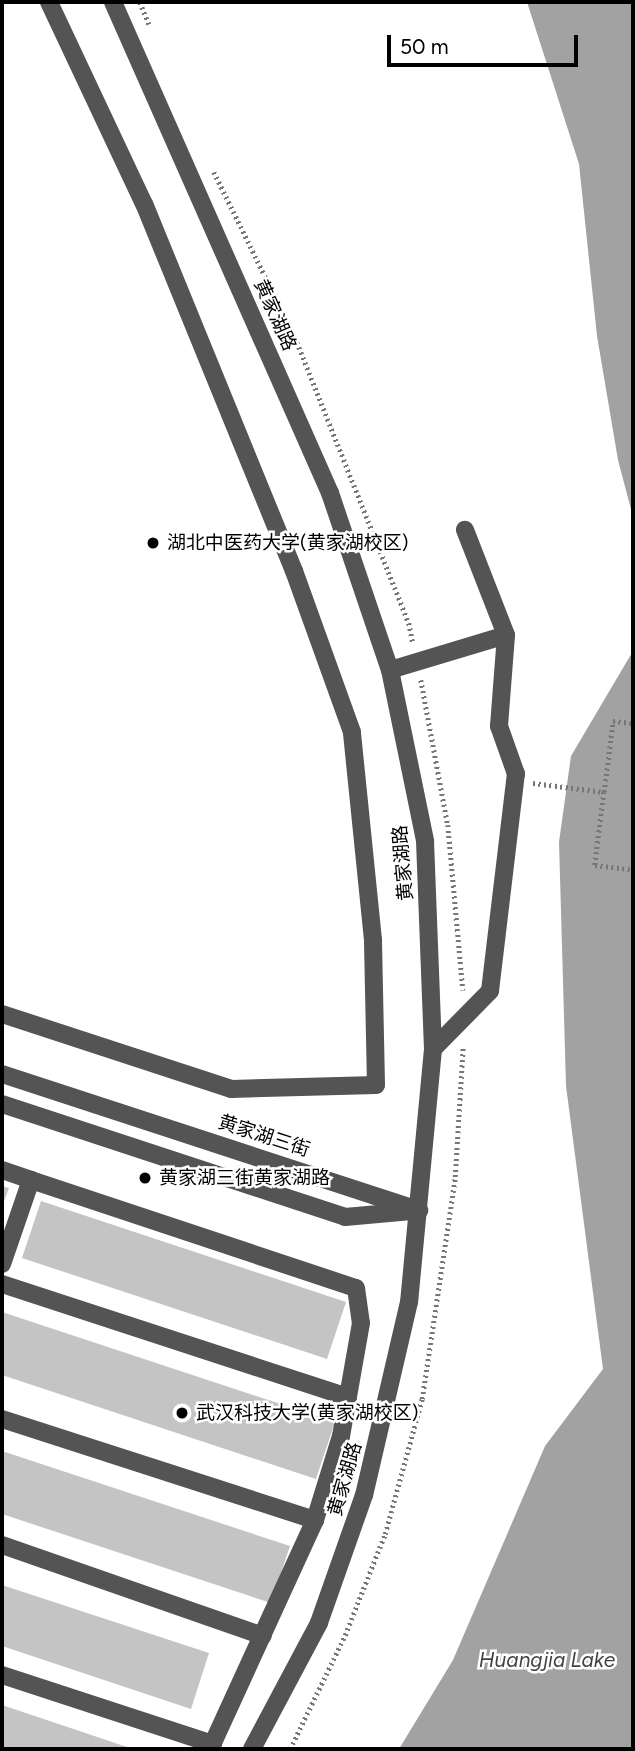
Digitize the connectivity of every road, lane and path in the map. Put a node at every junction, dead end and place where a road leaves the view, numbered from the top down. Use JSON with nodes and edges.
{"nodes":[{"id":1,"x":48,"y":2,"type":"edge"},
{"id":2,"x":113,"y":2,"type":"edge"},
{"id":3,"x":466,"y":530,"type":"dead end"},
{"id":4,"x":506,"y":635,"type":"junction"},
{"id":5,"x":390,"y":670,"type":"junction"},
{"id":6,"x":633,"y":723,"type":"edge"},
{"id":7,"x":515,"y":781,"type":"junction"},
{"id":8,"x":604,"y":792,"type":"junction"},
{"id":9,"x":633,"y":870,"type":"edge"},
{"id":10,"x":2,"y":1014,"type":"edge"},
{"id":11,"x":433,"y":1049,"type":"junction"},
{"id":12,"x":2,"y":1074,"type":"edge"},
{"id":13,"x":2,"y":1104,"type":"edge"},
{"id":14,"x":2,"y":1170,"type":"edge"},
{"id":15,"x":30,"y":1180,"type":"junction"},
{"id":16,"x":419,"y":1210,"type":"junction"},
{"id":17,"x":2,"y":1264,"type":"edge"},
{"id":18,"x":2,"y":1284,"type":"edge"},
{"id":19,"x":348,"y":1397,"type":"junction"},
{"id":20,"x":2,"y":1419,"type":"edge"},
{"id":21,"x":315,"y":1520,"type":"junction"},
{"id":22,"x":2,"y":1545,"type":"edge"},
{"id":23,"x":263,"y":1636,"type":"junction"},
{"id":24,"x":2,"y":1675,"type":"edge"},
{"id":25,"x":212,"y":1747,"type":"edge"},
{"id":26,"x":252,"y":1749,"type":"edge"}],
"edges":[{"from":1,"to":10,"type":"street"},
{"from":2,"to":5,"type":"street","name":"黄家湖路"},
{"from":3,"to":4,"type":"street"},
{"from":4,"to":5,"type":"street"},
{"from":4,"to":7,"type":"street"},
{"from":5,"to":11,"type":"street","name":"黄家湖路"},
{"from":6,"to":8,"type":"path"},
{"from":7,"to":8,"type":"path"},
{"from":7,"to":11,"type":"street"},
{"from":8,"to":9,"type":"path"},
{"from":11,"to":16,"type":"street","name":"黄家湖路"},
{"from":12,"to":16,"type":"street","name":"黄家湖三街"},
{"from":13,"to":16,"type":"street"},
{"from":14,"to":15,"type":"street"},
{"from":15,"to":17,"type":"street"},
{"from":15,"to":19,"type":"street"},
{"from":16,"to":26,"type":"street","name":"黄家湖路"},
{"from":18,"to":19,"type":"street"},
{"from":19,"to":21,"type":"street"},
{"from":20,"to":21,"type":"street"},
{"from":21,"to":23,"type":"street"},
{"from":22,"to":23,"type":"street"},
{"from":23,"to":25,"type":"street"},
{"from":24,"to":25,"type":"street"}]}
